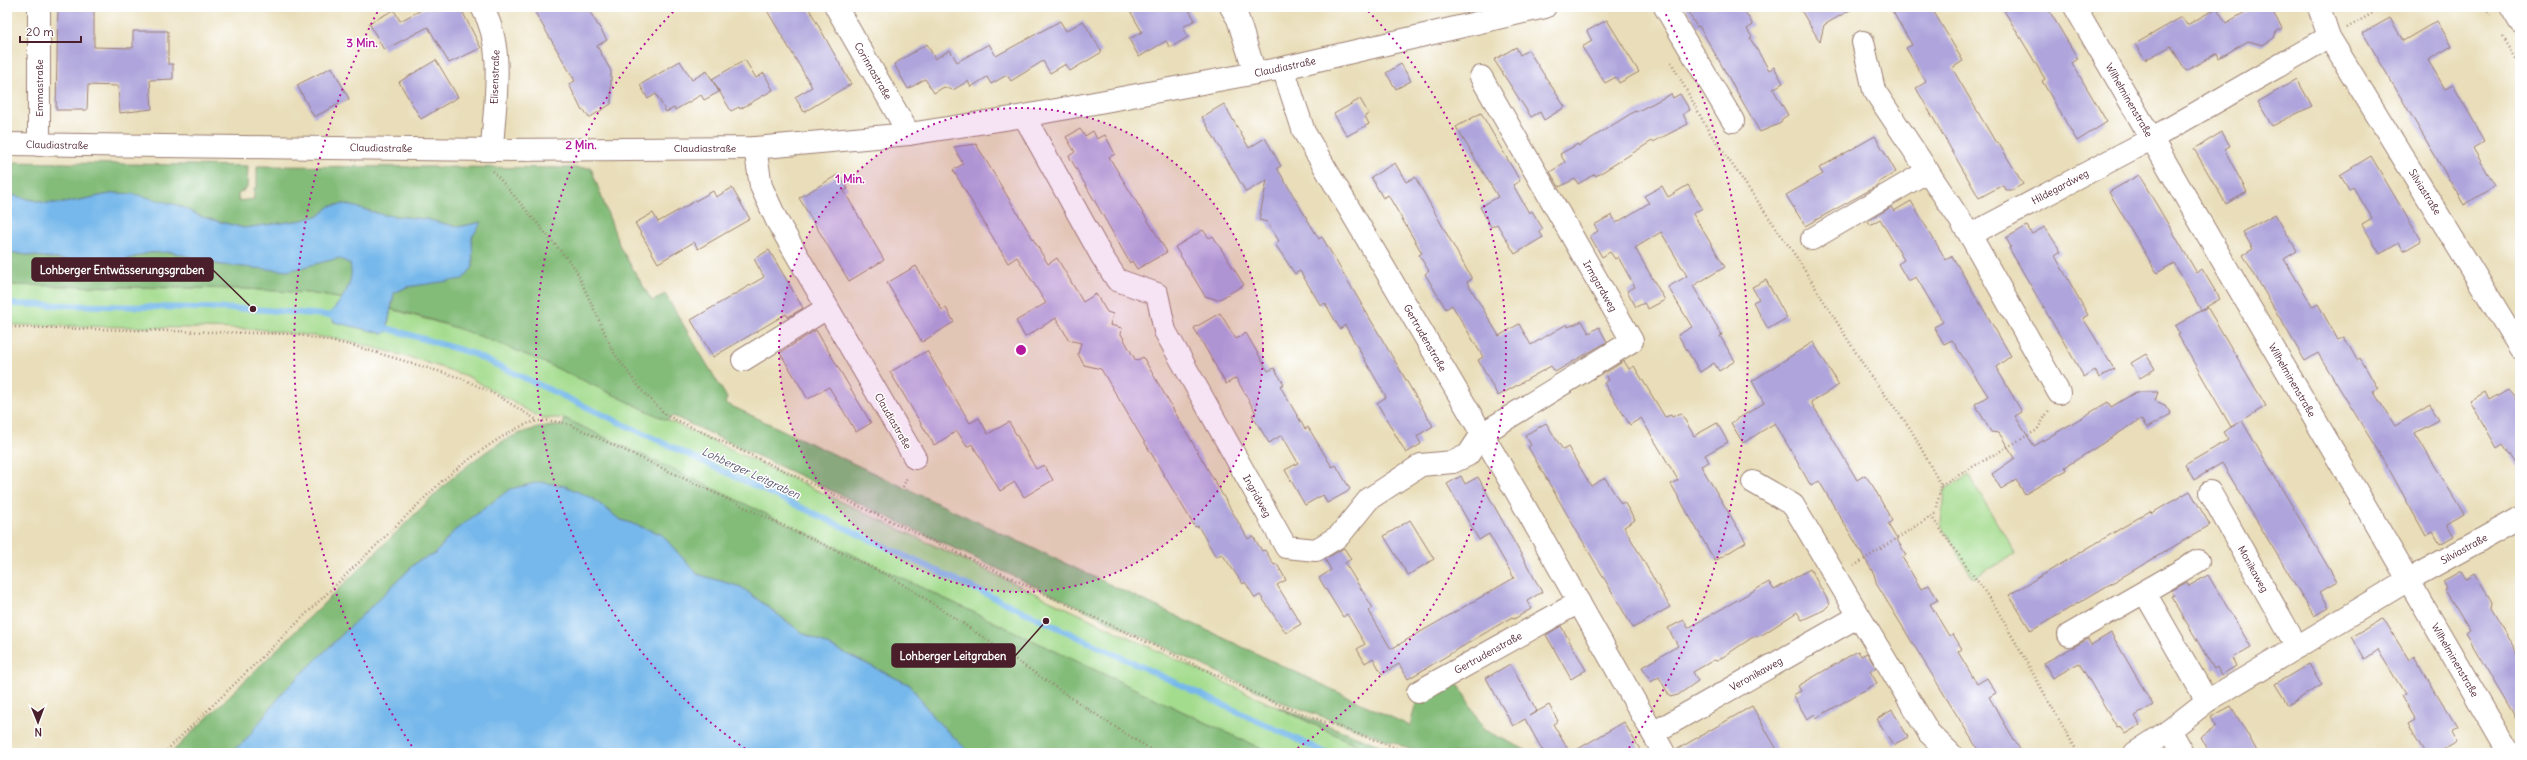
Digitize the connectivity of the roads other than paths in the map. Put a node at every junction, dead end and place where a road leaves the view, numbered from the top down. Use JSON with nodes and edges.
{"nodes":[{"id":1,"x":39,"y":7,"type":"edge"},
{"id":2,"x":482,"y":7,"type":"edge"},
{"id":3,"x":836,"y":7,"type":"edge"},
{"id":4,"x":1231,"y":7,"type":"edge"},
{"id":5,"x":1545,"y":7,"type":"edge"},
{"id":6,"x":1665,"y":7,"type":"edge"},
{"id":7,"x":2075,"y":7,"type":"edge"},
{"id":8,"x":2319,"y":7,"type":"edge"},
{"id":9,"x":2511,"y":7,"type":"edge"},
{"id":10,"x":2520,"y":22,"type":"edge"},
{"id":11,"x":2329,"y":37,"type":"junction"},
{"id":12,"x":1863,"y":42,"type":"dead end"},
{"id":13,"x":1283,"y":68,"type":"junction"},
{"id":14,"x":1256,"y":73,"type":"junction"},
{"id":15,"x":1481,"y":77,"type":"dead end"},
{"id":16,"x":1024,"y":116,"type":"junction"},
{"id":17,"x":1733,"y":121,"type":"dead end"},
{"id":18,"x":909,"y":134,"type":"junction"},
{"id":19,"x":2151,"y":139,"type":"junction"},
{"id":20,"x":7,"y":144,"type":"edge"},
{"id":21,"x":39,"y":145,"type":"junction"},
{"id":22,"x":755,"y":148,"type":"junction"},
{"id":23,"x":492,"y":150,"type":"junction"},
{"id":24,"x":1928,"y":171,"type":"junction"},
{"id":25,"x":1970,"y":235,"type":"junction"},
{"id":26,"x":1812,"y":239,"type":"dead end"},
{"id":27,"x":827,"y":308,"type":"junction"},
{"id":28,"x":2520,"y":348,"type":"edge"},
{"id":29,"x":743,"y":360,"type":"dead end"},
{"id":30,"x":2059,"y":393,"type":"road end"},
{"id":31,"x":1482,"y":434,"type":"junction"},
{"id":32,"x":915,"y":458,"type":"dead end"},
{"id":33,"x":1753,"y":482,"type":"dead end"},
{"id":34,"x":2210,"y":492,"type":"dead end"},
{"id":35,"x":2520,"y":518,"type":"edge"},
{"id":36,"x":2198,"y":561,"type":"dead end"},
{"id":37,"x":2408,"y":580,"type":"junction"},
{"id":38,"x":2145,"y":593,"type":"junction"},
{"id":39,"x":1579,"y":602,"type":"junction"},
{"id":40,"x":1859,"y":616,"type":"junction"},
{"id":41,"x":2069,"y":635,"type":"dead end"},
{"id":42,"x":2297,"y":647,"type":"junction"},
{"id":43,"x":1418,"y":692,"type":"dead end"},
{"id":44,"x":2207,"y":701,"type":"junction"},
{"id":45,"x":2170,"y":730,"type":"junction"},
{"id":46,"x":1653,"y":733,"type":"junction"},
{"id":47,"x":1664,"y":753,"type":"edge"},
{"id":48,"x":1950,"y":753,"type":"edge"},
{"id":49,"x":2135,"y":753,"type":"edge"},
{"id":50,"x":2183,"y":753,"type":"edge"},
{"id":51,"x":2510,"y":753,"type":"edge"}],
"edges":[{"from":1,"to":21,"type":"street","name":"Emmastraße"},
{"from":2,"to":23,"type":"street","name":"Elisenstraße"},
{"from":3,"to":18,"type":"street","name":"Corinnastraße"},
{"from":4,"to":14,"type":"street"},
{"from":5,"to":13,"type":"street","name":"Claudiastraße"},
{"from":6,"to":17,"type":"street"},
{"from":7,"to":19,"type":"street","name":"Wilhelminenstraße"},
{"from":8,"to":11,"type":"street","name":"Silviastraße"},
{"from":9,"to":10,"type":"street"},
{"from":11,"to":19,"type":"street"},
{"from":11,"to":28,"type":"street","name":"Silviastraße"},
{"from":12,"to":24,"type":"street"},
{"from":13,"to":14,"type":"street","name":"Claudiastraße"},
{"from":13,"to":31,"type":"street","name":"Gertrudenstraße"},
{"from":14,"to":16,"type":"street","name":"Claudiastraße"},
{"from":15,"to":31,"type":"street","name":"Irmgardweg"},
{"from":16,"to":18,"type":"street","name":"Claudiastraße"},
{"from":16,"to":31,"type":"street","name":"Ingridweg"},
{"from":18,"to":22,"type":"street","name":"Claudiastraße"},
{"from":19,"to":25,"type":"street","name":"Hildegardweg"},
{"from":19,"to":37,"type":"street","name":"Wilhelminenstraße"},
{"from":20,"to":21,"type":"street","name":"Claudiastraße"},
{"from":21,"to":23,"type":"street","name":"Claudiastraße"},
{"from":22,"to":23,"type":"street","name":"Claudiastraße"},
{"from":22,"to":27,"type":"street","name":"Claudiastraße"},
{"from":24,"to":25,"type":"street"},
{"from":24,"to":26,"type":"street"},
{"from":25,"to":30,"type":"street"},
{"from":27,"to":29,"type":"street"},
{"from":27,"to":32,"type":"street","name":"Claudiastraße"},
{"from":31,"to":39,"type":"street","name":"Gertrudenstraße"},
{"from":33,"to":40,"type":"street"},
{"from":34,"to":42,"type":"street","name":"Monikaweg"},
{"from":35,"to":37,"type":"street","name":"Silviastraße"},
{"from":36,"to":38,"type":"street"},
{"from":37,"to":42,"type":"street"},
{"from":37,"to":51,"type":"street","name":"Wilhelminenstraße"},
{"from":38,"to":41,"type":"street"},
{"from":38,"to":44,"type":"street"},
{"from":39,"to":43,"type":"street","name":"Gertrudenstraße"},
{"from":39,"to":46,"type":"street","name":"Gertrudenstraße"},
{"from":40,"to":46,"type":"street","name":"Veronikaweg"},
{"from":40,"to":48,"type":"street"},
{"from":42,"to":44,"type":"street"},
{"from":44,"to":45,"type":"street"},
{"from":45,"to":49,"type":"street"},
{"from":45,"to":50,"type":"street"},
{"from":46,"to":47,"type":"street","name":"Gertrudenstraße"}]}
